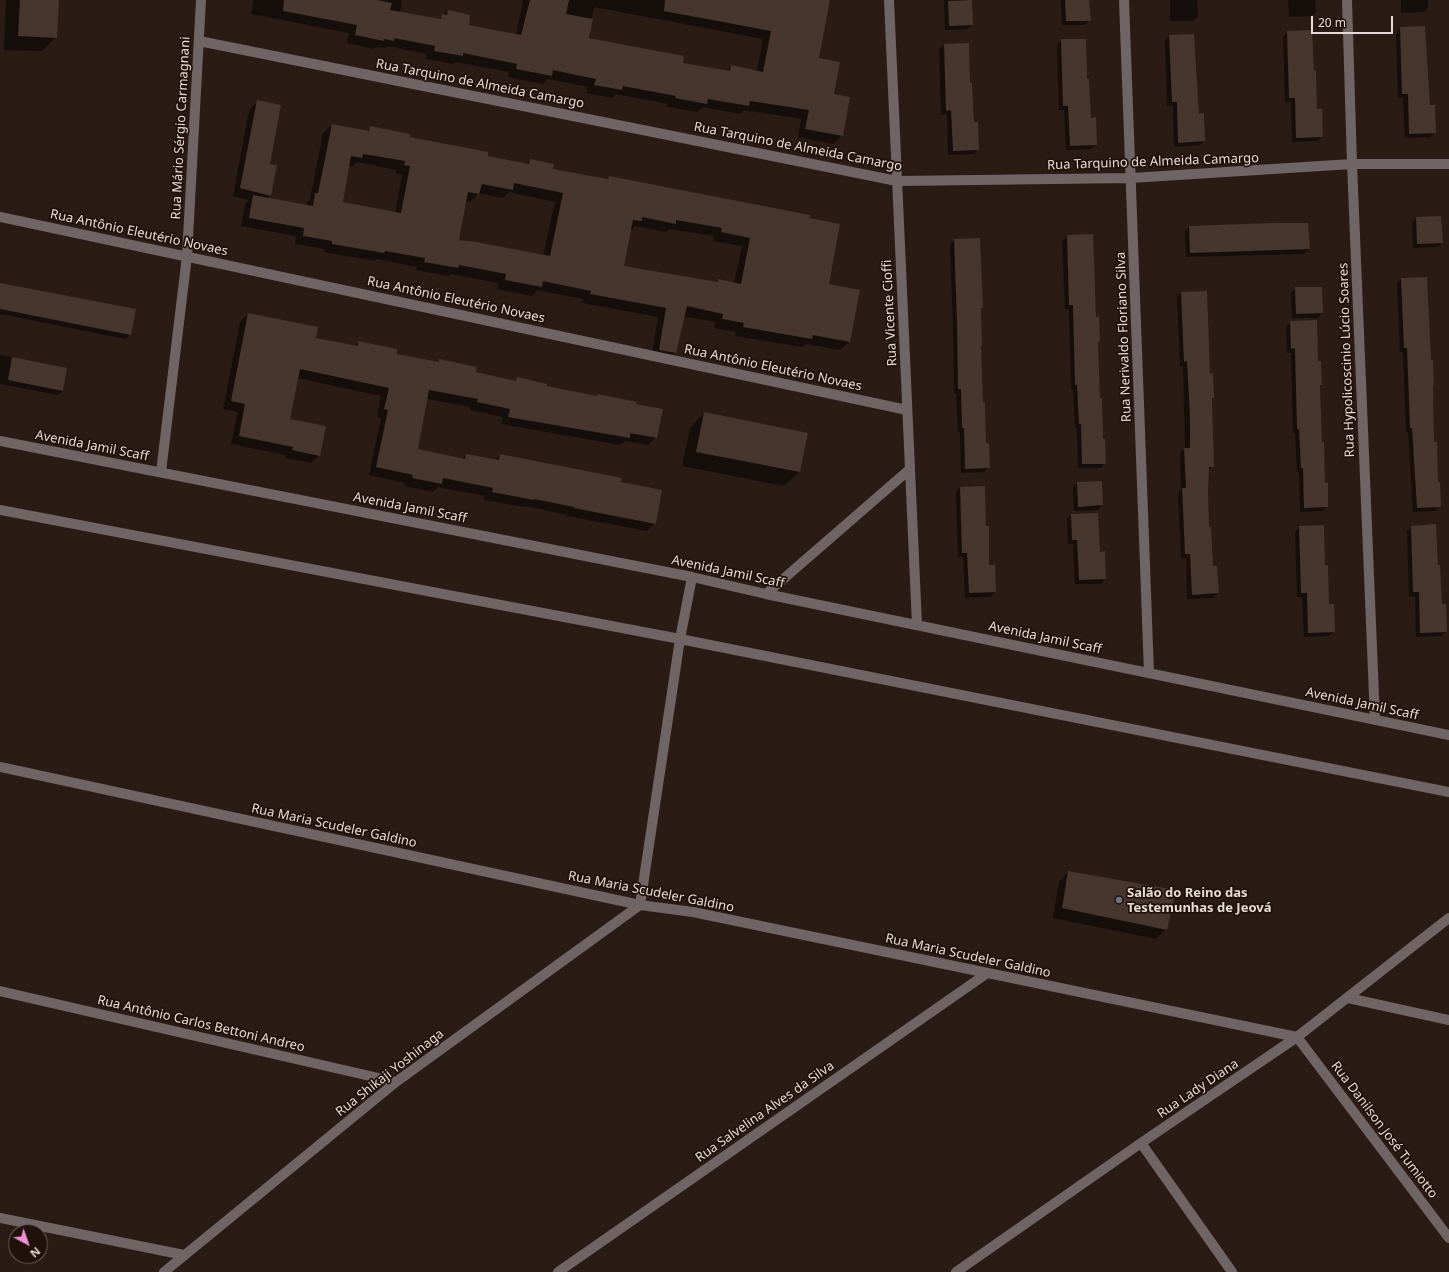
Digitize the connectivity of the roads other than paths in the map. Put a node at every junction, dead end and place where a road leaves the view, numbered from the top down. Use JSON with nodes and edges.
{"nodes":[{"id":1,"x":202,"y":0,"type":"edge"},
{"id":2,"x":889,"y":0,"type":"edge"},
{"id":3,"x":1124,"y":0,"type":"edge"},
{"id":4,"x":1347,"y":0,"type":"edge"},
{"id":5,"x":200,"y":40,"type":"junction"},
{"id":6,"x":1352,"y":164,"type":"junction"},
{"id":7,"x":1449,"y":164,"type":"edge"},
{"id":8,"x":1131,"y":178,"type":"junction"},
{"id":9,"x":897,"y":181,"type":"junction"},
{"id":10,"x":0,"y":217,"type":"edge"},
{"id":11,"x":187,"y":256,"type":"junction"},
{"id":12,"x":907,"y":410,"type":"junction"},
{"id":13,"x":0,"y":441,"type":"edge"},
{"id":14,"x":910,"y":469,"type":"junction"},
{"id":15,"x":161,"y":472,"type":"junction"},
{"id":16,"x":0,"y":510,"type":"edge"},
{"id":17,"x":692,"y":577,"type":"junction"},
{"id":18,"x":766,"y":594,"type":"junction"},
{"id":19,"x":917,"y":625,"type":"junction"},
{"id":20,"x":680,"y":640,"type":"junction"},
{"id":21,"x":1150,"y":673,"type":"junction"},
{"id":22,"x":1375,"y":720,"type":"junction"},
{"id":23,"x":1449,"y":735,"type":"edge"},
{"id":24,"x":0,"y":767,"type":"edge"},
{"id":25,"x":1449,"y":792,"type":"edge"},
{"id":26,"x":640,"y":905,"type":"junction"},
{"id":27,"x":1449,"y":918,"type":"edge"},
{"id":28,"x":986,"y":974,"type":"junction"},
{"id":29,"x":0,"y":992,"type":"edge"},
{"id":30,"x":1348,"y":998,"type":"junction"},
{"id":31,"x":1449,"y":1020,"type":"edge"},
{"id":32,"x":1297,"y":1037,"type":"junction"},
{"id":33,"x":396,"y":1082,"type":"junction"},
{"id":34,"x":1141,"y":1143,"type":"junction"},
{"id":35,"x":0,"y":1218,"type":"edge"},
{"id":36,"x":1449,"y":1238,"type":"edge"},
{"id":37,"x":184,"y":1256,"type":"junction"},
{"id":38,"x":970,"y":1268,"type":"edge"},
{"id":39,"x":165,"y":1272,"type":"edge"},
{"id":40,"x":558,"y":1272,"type":"edge"},
{"id":41,"x":956,"y":1272,"type":"edge"},
{"id":42,"x":1232,"y":1272,"type":"edge"}],
"edges":[{"from":1,"to":5,"type":"street","name":"Rua Mário Sérgio Carmagnani"},
{"from":2,"to":9,"type":"street","name":"Rua Vicente Cioffi"},
{"from":3,"to":8,"type":"street","name":"Rua Nerivaldo Floriano Silva"},
{"from":4,"to":6,"type":"street","name":"Rua Hypolicoscinio Lúcio Soares"},
{"from":5,"to":9,"type":"street","name":"Rua Tarquino de Almeida Camargo"},
{"from":5,"to":11,"type":"street","name":"Rua Mário Sérgio Carmagnani"},
{"from":6,"to":7,"type":"street","name":"Rua Tarquino de Almeida Camargo"},
{"from":6,"to":8,"type":"street","name":"Rua Tarquino de Almeida Camargo"},
{"from":6,"to":22,"type":"street","name":"Rua Hypolicoscinio Lúcio Soares"},
{"from":8,"to":9,"type":"street","name":"Rua Tarquino de Almeida Camargo"},
{"from":8,"to":21,"type":"street","name":"Rua Nerivaldo Floriano Silva"},
{"from":9,"to":12,"type":"street","name":"Rua Vicente Cioffi"},
{"from":10,"to":11,"type":"street","name":"Rua Antônio Eleutério Novaes"},
{"from":11,"to":12,"type":"street","name":"Rua Antônio Eleutério Novaes"},
{"from":11,"to":15,"type":"street","name":"Rua Mário Sérgio Carmagnani"},
{"from":12,"to":14,"type":"street","name":"Rua Vicente Cioffi"},
{"from":13,"to":15,"type":"street","name":"Avenida Jamil Scaff"},
{"from":14,"to":18,"type":"street"},
{"from":14,"to":19,"type":"street","name":"Rua Vicente Cioffi"},
{"from":15,"to":17,"type":"street","name":"Avenida Jamil Scaff"},
{"from":16,"to":20,"type":"street"},
{"from":17,"to":18,"type":"street","name":"Avenida Jamil Scaff"},
{"from":17,"to":20,"type":"street"},
{"from":18,"to":19,"type":"street","name":"Avenida Jamil Scaff"},
{"from":19,"to":21,"type":"street","name":"Avenida Jamil Scaff"},
{"from":20,"to":25,"type":"street"},
{"from":20,"to":26,"type":"street"},
{"from":21,"to":22,"type":"street","name":"Avenida Jamil Scaff"},
{"from":22,"to":23,"type":"street","name":"Avenida Jamil Scaff"},
{"from":24,"to":26,"type":"street","name":"Rua Maria Scudeler Galdino"},
{"from":26,"to":28,"type":"street","name":"Rua Maria Scudeler Galdino"},
{"from":26,"to":33,"type":"street","name":"Rua Shikaji Yoshinaga"},
{"from":27,"to":30,"type":"street","name":"Rua Lady Diana"},
{"from":28,"to":32,"type":"street","name":"Rua Maria Scudeler Galdino"},
{"from":28,"to":40,"type":"street","name":"Rua Salvelina Alves da Silva"},
{"from":29,"to":33,"type":"street","name":"Rua Antônio Carlos Bettoni Andreo"},
{"from":30,"to":31,"type":"street"},
{"from":30,"to":32,"type":"street","name":"Rua Lady Diana"},
{"from":32,"to":34,"type":"street","name":"Rua Lady Diana"},
{"from":32,"to":36,"type":"street","name":"Rua Danilson José Tumiotto"},
{"from":33,"to":37,"type":"street","name":"Rua Shikaji Yoshinaga"},
{"from":34,"to":38,"type":"street","name":"Rua Lady Diana"},
{"from":34,"to":42,"type":"street"},
{"from":35,"to":37,"type":"street"},
{"from":37,"to":39,"type":"street","name":"Rua Shikaji Yoshinaga"},
{"from":38,"to":41,"type":"street","name":"Rua Lady Diana"}]}
